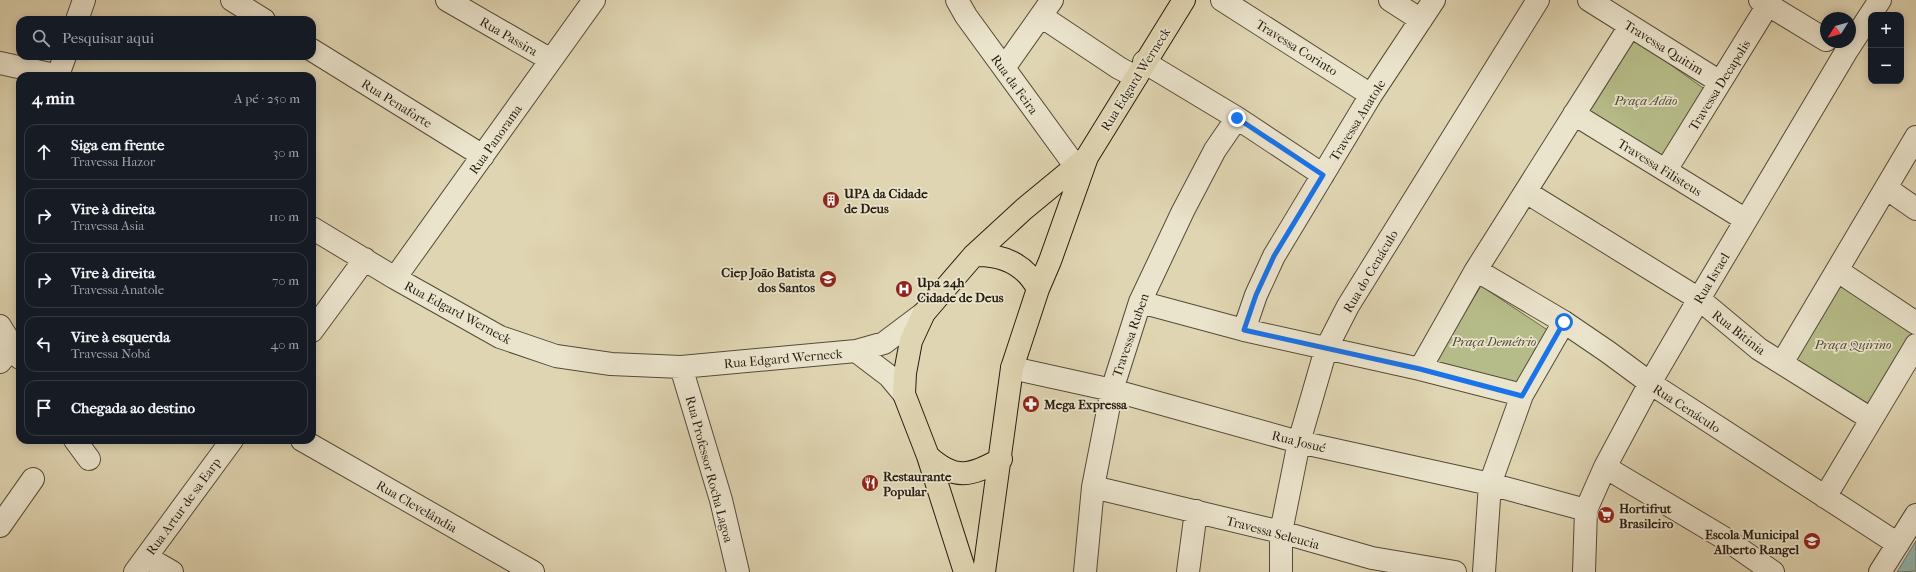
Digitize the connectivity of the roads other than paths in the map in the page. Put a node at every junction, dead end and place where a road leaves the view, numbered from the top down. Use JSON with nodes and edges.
{"nodes":[{"id":1,"x":84,"y":0,"type":"edge"},
{"id":2,"x":232,"y":0,"type":"edge"},
{"id":3,"x":446,"y":0,"type":"edge"},
{"id":4,"x":594,"y":0,"type":"edge"},
{"id":5,"x":957,"y":0,"type":"edge"},
{"id":6,"x":1184,"y":0,"type":"edge"},
{"id":7,"x":1222,"y":0,"type":"edge"},
{"id":8,"x":1390,"y":0,"type":"edge"},
{"id":9,"x":1434,"y":0,"type":"edge"},
{"id":10,"x":1538,"y":0,"type":"edge"},
{"id":11,"x":1589,"y":0,"type":"edge"},
{"id":12,"x":1880,"y":0,"type":"edge"},
{"id":13,"x":1767,"y":2,"type":"edge"},
{"id":14,"x":1047,"y":8,"type":"edge"},
{"id":15,"x":78,"y":16,"type":"edge"},
{"id":16,"x":258,"y":16,"type":"edge"},
{"id":17,"x":1421,"y":20,"type":"junction"},
{"id":18,"x":1630,"y":26,"type":"junction"},
{"id":19,"x":1856,"y":27,"type":"edge"},
{"id":20,"x":1820,"y":36,"type":"edge"},
{"id":21,"x":1837,"y":48,"type":"edge"},
{"id":22,"x":316,"y":52,"type":"edge"},
{"id":23,"x":551,"y":60,"type":"junction"},
{"id":24,"x":0,"y":63,"type":"edge"},
{"id":25,"x":1004,"y":68,"type":"junction"},
{"id":26,"x":61,"y":69,"type":"edge"},
{"id":27,"x":1140,"y":70,"type":"junction"},
{"id":28,"x":1720,"y":82,"type":"junction"},
{"id":29,"x":1371,"y":95,"type":"junction"},
{"id":30,"x":1574,"y":114,"type":"junction"},
{"id":31,"x":1237,"y":118,"type":"junction"},
{"id":32,"x":1916,"y":137,"type":"edge"},
{"id":33,"x":483,"y":156,"type":"junction"},
{"id":34,"x":1082,"y":162,"type":"junction"},
{"id":35,"x":1666,"y":170,"type":"junction"},
{"id":36,"x":1323,"y":175,"type":"junction"},
{"id":37,"x":1886,"y":188,"type":"junction"},
{"id":38,"x":1526,"y":192,"type":"junction"},
{"id":39,"x":1916,"y":209,"type":"edge"},
{"id":40,"x":1746,"y":220,"type":"junction"},
{"id":41,"x":316,"y":230,"type":"edge"},
{"id":42,"x":974,"y":255,"type":"junction"},
{"id":43,"x":365,"y":260,"type":"junction"},
{"id":44,"x":1476,"y":270,"type":"junction"},
{"id":45,"x":1838,"y":271,"type":"junction"},
{"id":46,"x":396,"y":278,"type":"junction"},
{"id":47,"x":1038,"y":289,"type":"junction"},
{"id":48,"x":1699,"y":299,"type":"junction"},
{"id":49,"x":1140,"y":302,"type":"junction"},
{"id":50,"x":924,"y":313,"type":"junction"},
{"id":51,"x":1564,"y":322,"type":"junction"},
{"id":52,"x":1916,"y":323,"type":"edge"},
{"id":53,"x":0,"y":326,"type":"edge"},
{"id":54,"x":316,"y":326,"type":"edge"},
{"id":55,"x":1244,"y":330,"type":"junction"},
{"id":56,"x":1916,"y":345,"type":"edge"},
{"id":57,"x":1326,"y":348,"type":"junction"},
{"id":58,"x":856,"y":351,"type":"junction"},
{"id":59,"x":11,"y":355,"type":"edge"},
{"id":60,"x":1782,"y":363,"type":"junction"},
{"id":61,"x":681,"y":367,"type":"junction"},
{"id":62,"x":1012,"y":368,"type":"junction"},
{"id":63,"x":1420,"y":369,"type":"junction"},
{"id":64,"x":1650,"y":383,"type":"junction"},
{"id":65,"x":1112,"y":390,"type":"junction"},
{"id":66,"x":904,"y":394,"type":"junction"},
{"id":67,"x":1522,"y":396,"type":"junction"},
{"id":68,"x":1871,"y":419,"type":"junction"},
{"id":69,"x":1299,"y":442,"type":"junction"},
{"id":70,"x":78,"y":444,"type":"edge"},
{"id":71,"x":229,"y":444,"type":"edge"},
{"id":72,"x":309,"y":444,"type":"edge"},
{"id":73,"x":928,"y":456,"type":"junction"},
{"id":74,"x":89,"y":459,"type":"dead end"},
{"id":75,"x":1001,"y":459,"type":"junction"},
{"id":76,"x":1605,"y":467,"type":"junction"},
{"id":77,"x":33,"y":479,"type":"dead end"},
{"id":78,"x":1490,"y":484,"type":"junction"},
{"id":79,"x":1093,"y":487,"type":"junction"},
{"id":80,"x":1824,"y":497,"type":"junction"},
{"id":81,"x":1586,"y":510,"type":"junction"},
{"id":82,"x":1196,"y":511,"type":"junction"},
{"id":83,"x":1916,"y":515,"type":"edge"},
{"id":84,"x":0,"y":526,"type":"edge"},
{"id":85,"x":1281,"y":532,"type":"junction"},
{"id":86,"x":1898,"y":544,"type":"junction"},
{"id":87,"x":140,"y":564,"type":"edge"},
{"id":88,"x":1373,"y":565,"type":"edge"},
{"id":89,"x":172,"y":572,"type":"edge"},
{"id":90,"x":533,"y":572,"type":"edge"},
{"id":91,"x":738,"y":572,"type":"edge"},
{"id":92,"x":965,"y":572,"type":"edge"},
{"id":93,"x":984,"y":572,"type":"edge"},
{"id":94,"x":1085,"y":572,"type":"edge"},
{"id":95,"x":1188,"y":572,"type":"edge"},
{"id":96,"x":1281,"y":572,"type":"edge"},
{"id":97,"x":1455,"y":572,"type":"edge"},
{"id":98,"x":1484,"y":572,"type":"edge"},
{"id":99,"x":1584,"y":572,"type":"edge"},
{"id":100,"x":1773,"y":572,"type":"edge"},
{"id":101,"x":1880,"y":572,"type":"edge"}],
"edges":[{"from":1,"to":15,"type":"street"},
{"from":2,"to":16,"type":"street"},
{"from":3,"to":23,"type":"street","name":"Rua Passira"},
{"from":4,"to":23,"type":"street","name":"Rua Panorama"},
{"from":5,"to":25,"type":"street","name":"Rua da Feira"},
{"from":6,"to":27,"type":"main road","name":"Rua Edgard Werneck"},
{"from":7,"to":29,"type":"street","name":"Travessa Corinto"},
{"from":8,"to":17,"type":"street"},
{"from":9,"to":17,"type":"street","name":"Travessa Anatole"},
{"from":10,"to":57,"type":"street","name":"Rua do Cenáculo"},
{"from":11,"to":18,"type":"street","name":"Travessa Quitim"},
{"from":12,"to":19,"type":"street","name":"Rua Israel"},
{"from":13,"to":20,"type":"street"},
{"from":13,"to":28,"type":"street","name":"Travessa Decapolis"},
{"from":14,"to":25,"type":"street"},
{"from":14,"to":27,"type":"street"},
{"from":17,"to":29,"type":"street","name":"Travessa Anatole"},
{"from":18,"to":28,"type":"street","name":"Travessa Quitim"},
{"from":18,"to":30,"type":"street"},
{"from":21,"to":40,"type":"street","name":"Rua Israel"},
{"from":22,"to":33,"type":"street","name":"Rua Penaforte"},
{"from":23,"to":33,"type":"street","name":"Rua Panorama"},
{"from":24,"to":26,"type":"street"},
{"from":25,"to":34,"type":"street","name":"Rua da Feira"},
{"from":27,"to":31,"type":"street"},
{"from":27,"to":34,"type":"main road","name":"Rua Edgard Werneck"},
{"from":28,"to":35,"type":"street","name":"Travessa Decapolis"},
{"from":29,"to":36,"type":"street","name":"Travessa Anatole"},
{"from":30,"to":35,"type":"street","name":"Travessa Filisteus"},
{"from":30,"to":38,"type":"street"},
{"from":31,"to":36,"type":"street"},
{"from":31,"to":49,"type":"street","name":"Travessa Ruben"},
{"from":32,"to":37,"type":"street"},
{"from":33,"to":46,"type":"street","name":"Rua Panorama"},
{"from":34,"to":42,"type":"main road"},
{"from":34,"to":47,"type":"main road"},
{"from":35,"to":40,"type":"street","name":"Travessa Filisteus"},
{"from":36,"to":55,"type":"street","name":"Travessa Anatole"},
{"from":37,"to":39,"type":"street"},
{"from":37,"to":45,"type":"street"},
{"from":38,"to":44,"type":"street"},
{"from":38,"to":48,"type":"street","name":"Rua Bitinia"},
{"from":40,"to":48,"type":"street","name":"Rua Israel"},
{"from":41,"to":43,"type":"street","name":"Rua Edgard Werneck"},
{"from":42,"to":47,"type":"main road"},
{"from":42,"to":50,"type":"main road"},
{"from":43,"to":46,"type":"street","name":"Rua Edgard Werneck"},
{"from":43,"to":54,"type":"street"},
{"from":44,"to":51,"type":"street","name":"Rua Cenáculo"},
{"from":44,"to":63,"type":"street"},
{"from":45,"to":52,"type":"street"},
{"from":45,"to":60,"type":"street"},
{"from":46,"to":61,"type":"street","name":"Rua Edgard Werneck"},
{"from":47,"to":62,"type":"main road"},
{"from":48,"to":60,"type":"street","name":"Rua Bitinia"},
{"from":48,"to":64,"type":"street","name":"Rua Israel"},
{"from":49,"to":55,"type":"street"},
{"from":49,"to":65,"type":"street","name":"Travessa Ruben"},
{"from":50,"to":58,"type":"street","name":"Rua Edgard Werneck"},
{"from":50,"to":66,"type":"main road"},
{"from":51,"to":64,"type":"street","name":"Rua Cenáculo"},
{"from":51,"to":67,"type":"street"},
{"from":53,"to":59,"type":"street"},
{"from":55,"to":57,"type":"street"},
{"from":56,"to":68,"type":"street"},
{"from":57,"to":63,"type":"street"},
{"from":57,"to":69,"type":"street","name":"Rua do Cenáculo"},
{"from":58,"to":61,"type":"street","name":"Rua Edgard Werneck"},
{"from":58,"to":66,"type":"street","name":"Rua Edgard Werneck"},
{"from":60,"to":68,"type":"street","name":"Rua Bitinia"},
{"from":61,"to":91,"type":"street","name":"Rua Professor Rocha Lagoa"},
{"from":62,"to":65,"type":"street","name":"Rua Josué"},
{"from":62,"to":75,"type":"main road"},
{"from":63,"to":67,"type":"street"},
{"from":64,"to":76,"type":"street","name":"Rua Israel"},
{"from":64,"to":80,"type":"street","name":"Rua Cenáculo"},
{"from":65,"to":69,"type":"street","name":"Rua Josué"},
{"from":65,"to":79,"type":"street","name":"Travessa Ruben"},
{"from":66,"to":73,"type":"main road"},
{"from":67,"to":78,"type":"street"},
{"from":68,"to":80,"type":"street"},
{"from":69,"to":78,"type":"street","name":"Rua Josué"},
{"from":69,"to":85,"type":"street","name":"Rua do Cenáculo"},
{"from":70,"to":74,"type":"street"},
{"from":71,"to":87,"type":"street","name":"Rua Artur de sa Earp"},
{"from":72,"to":90,"type":"street","name":"Rua Clevelândia"},
{"from":73,"to":75,"type":"main road"},
{"from":73,"to":92,"type":"main road"},
{"from":75,"to":93,"type":"main road"},
{"from":76,"to":81,"type":"street","name":"Rua Israel"},
{"from":76,"to":100,"type":"street"},
{"from":77,"to":84,"type":"street"},
{"from":78,"to":81,"type":"street","name":"Rua Josué"},
{"from":78,"to":98,"type":"street"},
{"from":79,"to":82,"type":"street","name":"Travessa Seleucia"},
{"from":79,"to":94,"type":"street","name":"Travessa Ruben"},
{"from":80,"to":86,"type":"street","name":"Rua Cenáculo"},
{"from":81,"to":99,"type":"street","name":"Rua Israel"},
{"from":82,"to":85,"type":"street","name":"Travessa Seleucia"},
{"from":82,"to":95,"type":"street"},
{"from":83,"to":86,"type":"street"},
{"from":85,"to":88,"type":"street","name":"Travessa Seleucia"},
{"from":85,"to":96,"type":"street","name":"Rua do Cenáculo"},
{"from":86,"to":101,"type":"street"},
{"from":87,"to":89,"type":"street"},
{"from":88,"to":97,"type":"street","name":"Travessa Seleucia"}]}
